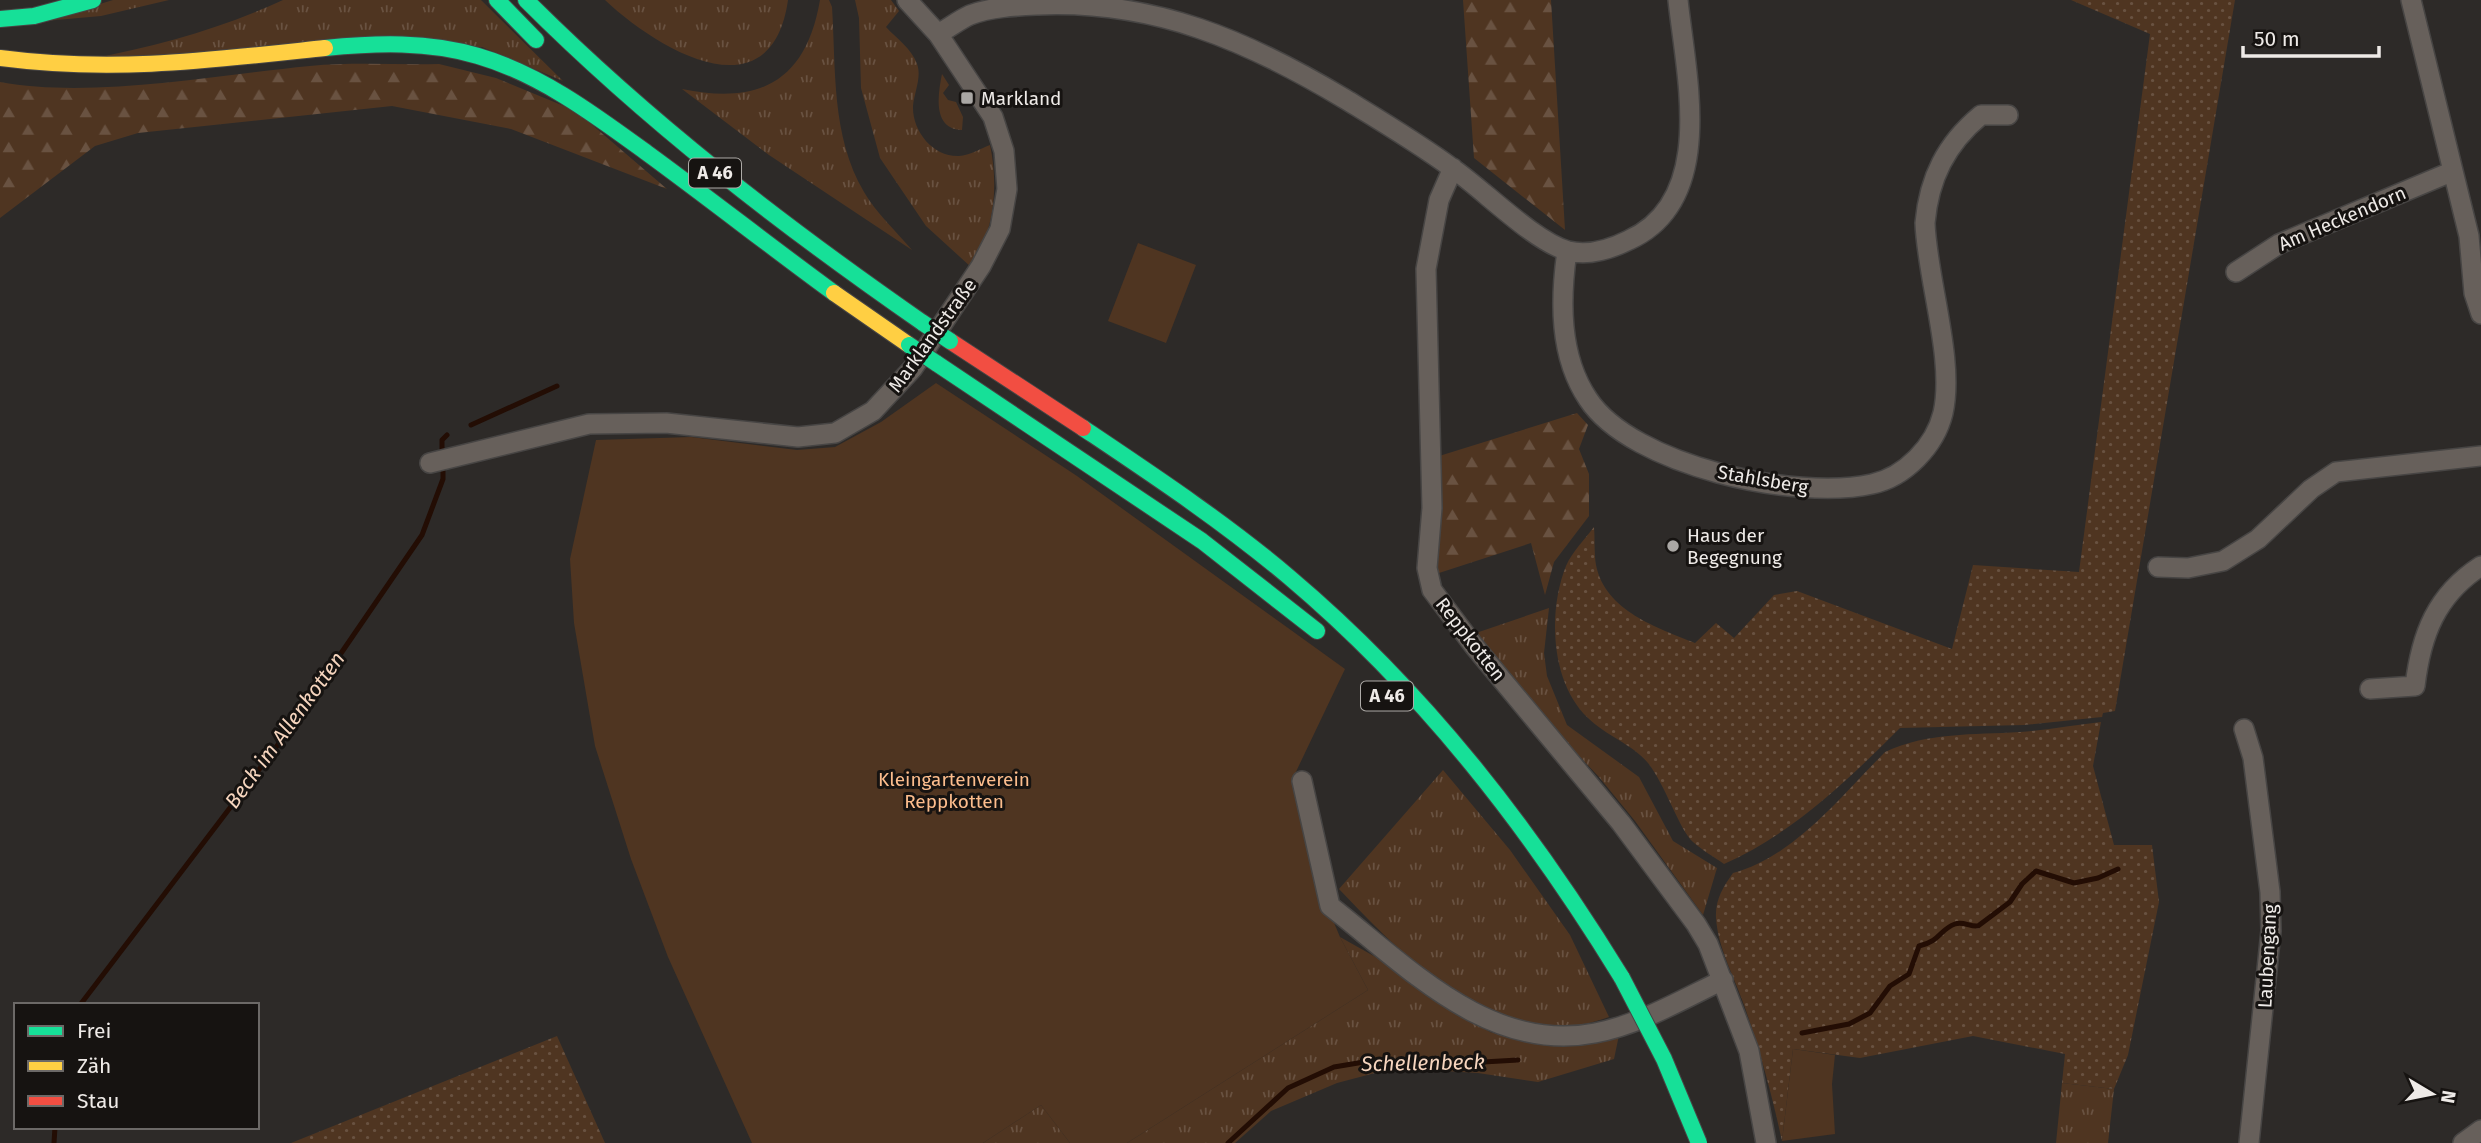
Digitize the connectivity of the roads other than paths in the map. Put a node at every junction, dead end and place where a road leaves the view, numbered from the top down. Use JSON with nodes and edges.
{"nodes":[{"id":1,"x":93,"y":0,"type":"edge"},
{"id":2,"x":497,"y":0,"type":"edge"},
{"id":3,"x":526,"y":0,"type":"edge"},
{"id":4,"x":907,"y":0,"type":"edge"},
{"id":5,"x":1678,"y":0,"type":"edge"},
{"id":6,"x":2411,"y":0,"type":"edge"},
{"id":7,"x":0,"y":19,"type":"edge"},
{"id":8,"x":938,"y":34,"type":"junction"},
{"id":9,"x":550,"y":53,"type":"dead end"},
{"id":10,"x":0,"y":58,"type":"edge"},
{"id":11,"x":593,"y":94,"type":"dead end"},
{"id":12,"x":2008,"y":115,"type":"dead end"},
{"id":13,"x":1453,"y":168,"type":"junction"},
{"id":14,"x":2451,"y":172,"type":"junction"},
{"id":15,"x":718,"y":204,"type":"junction"},
{"id":16,"x":2475,"y":232,"type":"edge"},
{"id":17,"x":1567,"y":251,"type":"junction"},
{"id":18,"x":2236,"y":272,"type":"dead end"},
{"id":19,"x":2481,"y":314,"type":"edge"},
{"id":20,"x":2481,"y":456,"type":"edge"},
{"id":21,"x":434,"y":462,"type":"dead end"},
{"id":22,"x":2481,"y":566,"type":"edge"},
{"id":23,"x":2158,"y":567,"type":"dead end"},
{"id":24,"x":1331,"y":643,"type":"dead end"},
{"id":25,"x":2370,"y":689,"type":"dead end"},
{"id":26,"x":2244,"y":729,"type":"dead end"},
{"id":27,"x":1457,"y":773,"type":"dead end"},
{"id":28,"x":1303,"y":781,"type":"dead end"},
{"id":29,"x":1578,"y":939,"type":"dead end"},
{"id":30,"x":1723,"y":980,"type":"junction"},
{"id":31,"x":1615,"y":1007,"type":"dead end"},
{"id":32,"x":1632,"y":1039,"type":"dead end"},
{"id":33,"x":2481,"y":1130,"type":"edge"},
{"id":34,"x":1699,"y":1143,"type":"edge"},
{"id":35,"x":1766,"y":1143,"type":"edge"},
{"id":36,"x":2249,"y":1143,"type":"edge"},
{"id":37,"x":2463,"y":1143,"type":"edge"}],
"edges":[{"from":1,"to":7,"type":"highway"},
{"from":2,"to":9,"type":"highway"},
{"from":3,"to":34,"type":"highway","number":"A 46","bridge":true},
{"from":4,"to":8,"type":"street","name":"Marklandstraße"},
{"from":5,"to":17,"type":"street"},
{"from":6,"to":14,"type":"street"},
{"from":8,"to":13,"type":"street"},
{"from":8,"to":21,"type":"street","name":"Marklandstraße"},
{"from":10,"to":15,"type":"highway"},
{"from":11,"to":15,"type":"highway","number":"A 46"},
{"from":12,"to":17,"type":"street","name":"Stahlsberg"},
{"from":13,"to":17,"type":"street"},
{"from":13,"to":30,"type":"street","name":"Reppkotten"},
{"from":14,"to":16,"type":"street"},
{"from":14,"to":18,"type":"street","name":"Am Heckendorn"},
{"from":15,"to":24,"type":"highway","number":"A 46","bridge":true},
{"from":16,"to":19,"type":"street"},
{"from":20,"to":23,"type":"street"},
{"from":22,"to":25,"type":"street"},
{"from":26,"to":36,"type":"street","name":"Laubengang"},
{"from":27,"to":29,"type":"highway"},
{"from":28,"to":30,"type":"street"},
{"from":30,"to":35,"type":"street","name":"Reppkotten"},
{"from":31,"to":32,"type":"highway"},
{"from":33,"to":37,"type":"street"}]}
